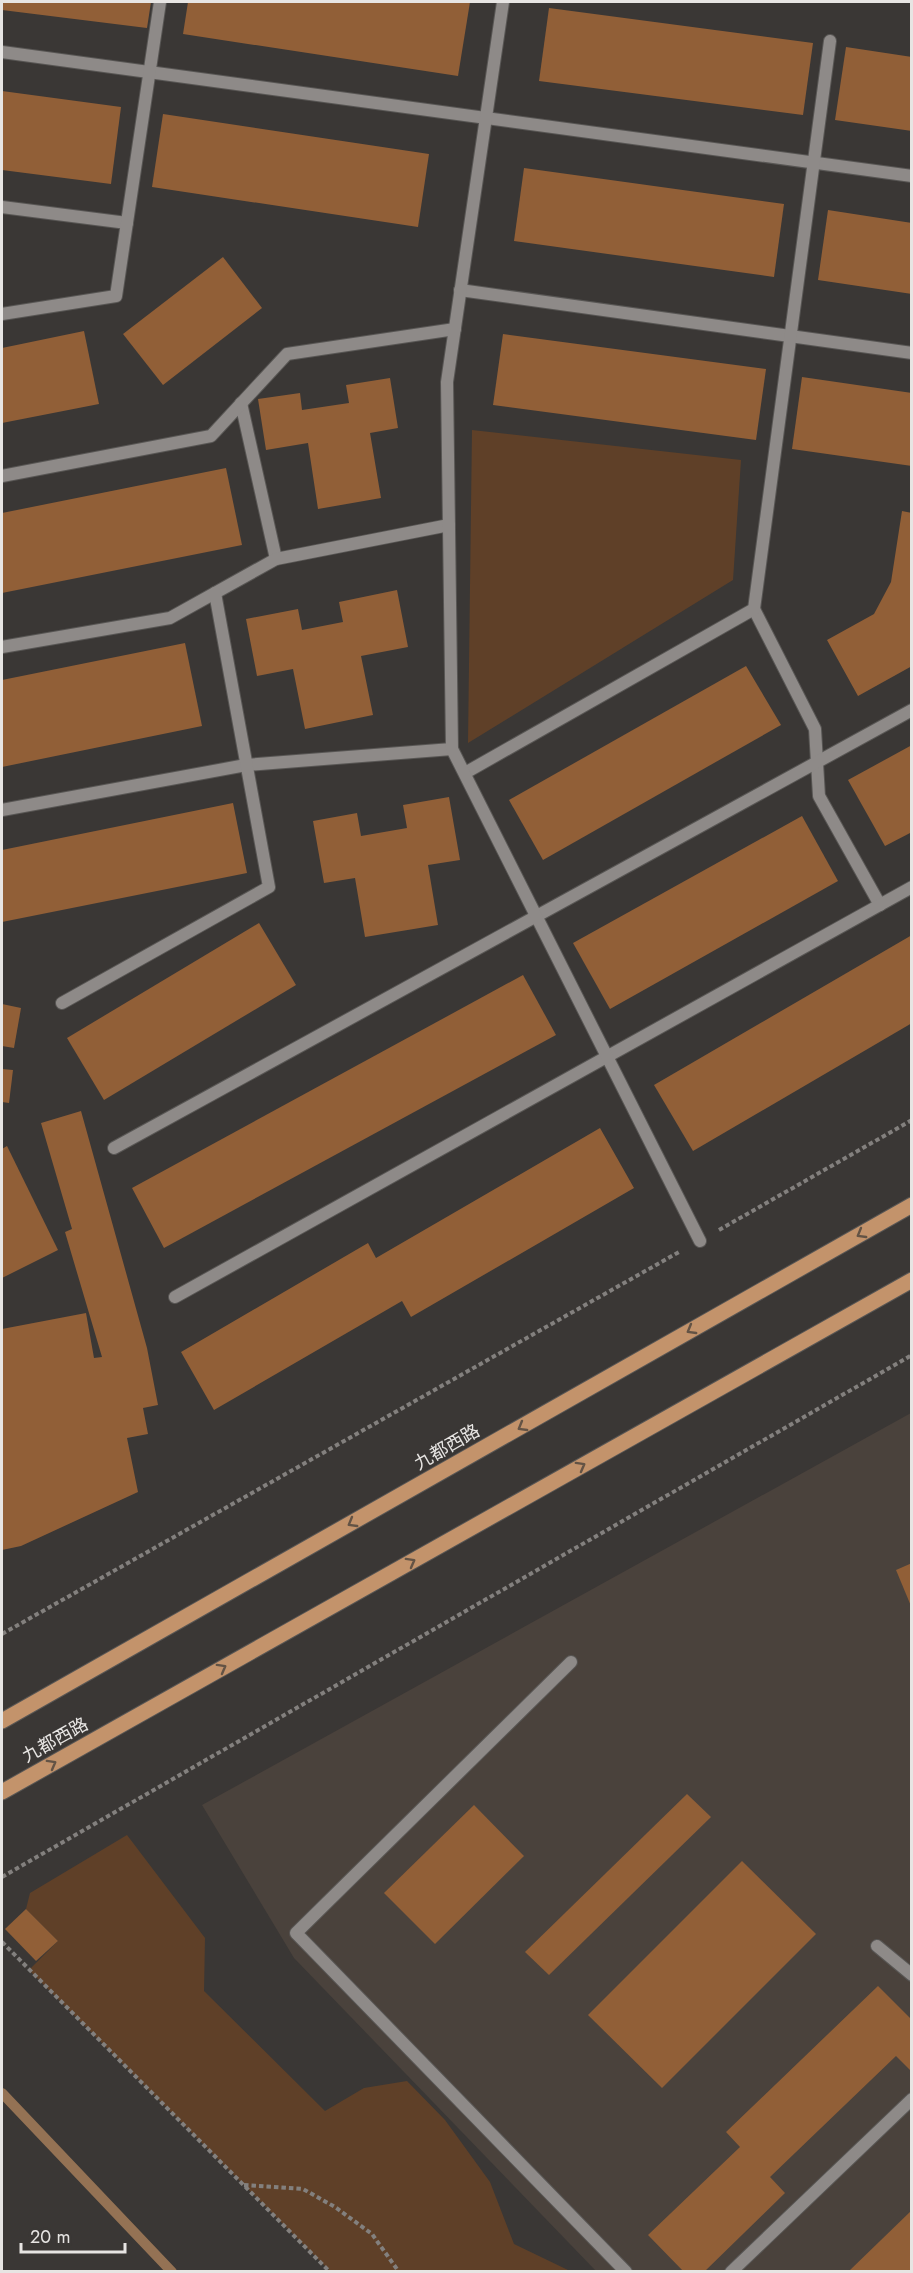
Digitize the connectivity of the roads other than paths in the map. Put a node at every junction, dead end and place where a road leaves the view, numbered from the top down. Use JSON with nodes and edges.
{"nodes":[{"id":1,"x":160,"y":2,"type":"edge"},
{"id":2,"x":503,"y":2,"type":"edge"},
{"id":3,"x":830,"y":41,"type":"dead end"},
{"id":4,"x":2,"y":52,"type":"edge"},
{"id":5,"x":149,"y":72,"type":"junction"},
{"id":6,"x":486,"y":118,"type":"junction"},
{"id":7,"x":813,"y":163,"type":"junction"},
{"id":8,"x":912,"y":176,"type":"edge"},
{"id":9,"x":2,"y":207,"type":"edge"},
{"id":10,"x":127,"y":223,"type":"junction"},
{"id":11,"x":460,"y":291,"type":"junction"},
{"id":12,"x":2,"y":314,"type":"edge"},
{"id":13,"x":455,"y":329,"type":"junction"},
{"id":14,"x":789,"y":336,"type":"junction"},
{"id":15,"x":912,"y":353,"type":"edge"},
{"id":16,"x":241,"y":403,"type":"junction"},
{"id":17,"x":2,"y":476,"type":"edge"},
{"id":18,"x":449,"y":525,"type":"junction"},
{"id":19,"x":276,"y":559,"type":"junction"},
{"id":20,"x":215,"y":593,"type":"junction"},
{"id":21,"x":754,"y":609,"type":"junction"},
{"id":22,"x":2,"y":647,"type":"edge"},
{"id":23,"x":912,"y":710,"type":"edge"},
{"id":24,"x":452,"y":749,"type":"junction"},
{"id":25,"x":817,"y":762,"type":"junction"},
{"id":26,"x":246,"y":765,"type":"junction"},
{"id":27,"x":465,"y":773,"type":"junction"},
{"id":28,"x":2,"y":810,"type":"edge"},
{"id":29,"x":912,"y":887,"type":"edge"},
{"id":30,"x":880,"y":905,"type":"junction"},
{"id":31,"x":536,"y":916,"type":"junction"},
{"id":32,"x":62,"y":1003,"type":"dead end"},
{"id":33,"x":607,"y":1056,"type":"junction"},
{"id":34,"x":114,"y":1148,"type":"dead end"},
{"id":35,"x":912,"y":1205,"type":"edge"},
{"id":36,"x":700,"y":1241,"type":"road end"},
{"id":37,"x":912,"y":1280,"type":"edge"},
{"id":38,"x":175,"y":1297,"type":"dead end"},
{"id":39,"x":571,"y":1662,"type":"dead end"},
{"id":40,"x":2,"y":1721,"type":"edge"},
{"id":41,"x":2,"y":1792,"type":"edge"},
{"id":42,"x":877,"y":1946,"type":"dead end"},
{"id":43,"x":912,"y":1975,"type":"edge"},
{"id":44,"x":912,"y":2099,"type":"edge"},
{"id":45,"x":626,"y":2271,"type":"edge"},
{"id":46,"x":731,"y":2271,"type":"edge"}],
"edges":[{"from":1,"to":5,"type":"street"},
{"from":2,"to":6,"type":"street"},
{"from":3,"to":7,"type":"street"},
{"from":4,"to":5,"type":"street"},
{"from":5,"to":6,"type":"street"},
{"from":5,"to":10,"type":"street"},
{"from":6,"to":7,"type":"street"},
{"from":6,"to":11,"type":"street"},
{"from":7,"to":8,"type":"street"},
{"from":7,"to":14,"type":"street"},
{"from":9,"to":10,"type":"street"},
{"from":10,"to":12,"type":"street"},
{"from":11,"to":13,"type":"street"},
{"from":11,"to":14,"type":"street"},
{"from":13,"to":16,"type":"street"},
{"from":13,"to":18,"type":"street"},
{"from":14,"to":15,"type":"street"},
{"from":14,"to":21,"type":"street"},
{"from":16,"to":17,"type":"street"},
{"from":16,"to":19,"type":"street"},
{"from":18,"to":19,"type":"street"},
{"from":18,"to":24,"type":"street"},
{"from":19,"to":20,"type":"street"},
{"from":20,"to":22,"type":"street"},
{"from":20,"to":26,"type":"street"},
{"from":21,"to":25,"type":"street"},
{"from":21,"to":27,"type":"street"},
{"from":23,"to":25,"type":"street"},
{"from":24,"to":26,"type":"street"},
{"from":24,"to":27,"type":"street"},
{"from":25,"to":30,"type":"street"},
{"from":25,"to":31,"type":"street"},
{"from":26,"to":28,"type":"street"},
{"from":26,"to":32,"type":"street"},
{"from":27,"to":31,"type":"street"},
{"from":29,"to":30,"type":"street"},
{"from":30,"to":33,"type":"street"},
{"from":31,"to":33,"type":"street"},
{"from":31,"to":34,"type":"street"},
{"from":33,"to":36,"type":"street"},
{"from":33,"to":38,"type":"street"},
{"from":35,"to":40,"type":"main road","name":"九都西路","one_way":true},
{"from":41,"to":37,"type":"main road","name":"九都西路","one_way":true},
{"from":39,"to":45,"type":"street"},
{"from":42,"to":43,"type":"street"},
{"from":44,"to":46,"type":"street"}]}
